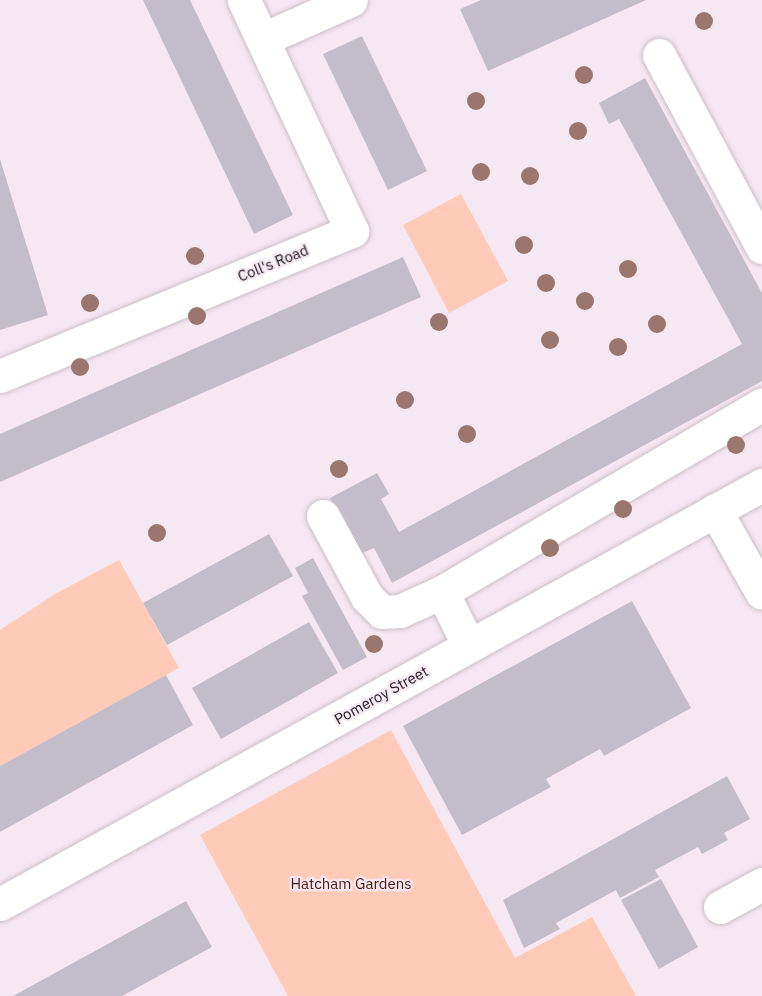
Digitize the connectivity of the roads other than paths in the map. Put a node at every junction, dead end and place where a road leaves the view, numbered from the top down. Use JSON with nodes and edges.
{"nodes":[{"id":1,"x":244,"y":0,"type":"edge"},
{"id":2,"x":351,"y":0,"type":"edge"},
{"id":3,"x":263,"y":39,"type":"junction"},
{"id":4,"x":659,"y":55,"type":"dead end"},
{"id":5,"x":762,"y":247,"type":"edge"},
{"id":6,"x":0,"y":376,"type":"edge"},
{"id":7,"x":762,"y":404,"type":"edge"},
{"id":8,"x":762,"y":484,"type":"edge"},
{"id":9,"x":715,"y":510,"type":"junction"},
{"id":10,"x":323,"y":516,"type":"dead end"},
{"id":11,"x":442,"y":592,"type":"junction"},
{"id":12,"x":762,"y":593,"type":"edge"},
{"id":13,"x":469,"y":646,"type":"junction"},
{"id":14,"x":762,"y":884,"type":"edge"},
{"id":15,"x":0,"y":904,"type":"edge"},
{"id":16,"x":720,"y":907,"type":"dead end"}],
"edges":[{"from":1,"to":3,"type":"main road"},
{"from":2,"to":3,"type":"main road"},
{"from":3,"to":6,"type":"main road","name":"Coll's Road"},
{"from":4,"to":5,"type":"main road"},
{"from":7,"to":11,"type":"main road"},
{"from":8,"to":9,"type":"main road","name":"Pomeroy Street"},
{"from":9,"to":12,"type":"main road"},
{"from":9,"to":13,"type":"main road","name":"Pomeroy Street"},
{"from":10,"to":11,"type":"main road"},
{"from":11,"to":13,"type":"main road"},
{"from":13,"to":15,"type":"main road","name":"Pomeroy Street"},
{"from":14,"to":16,"type":"main road"}]}
